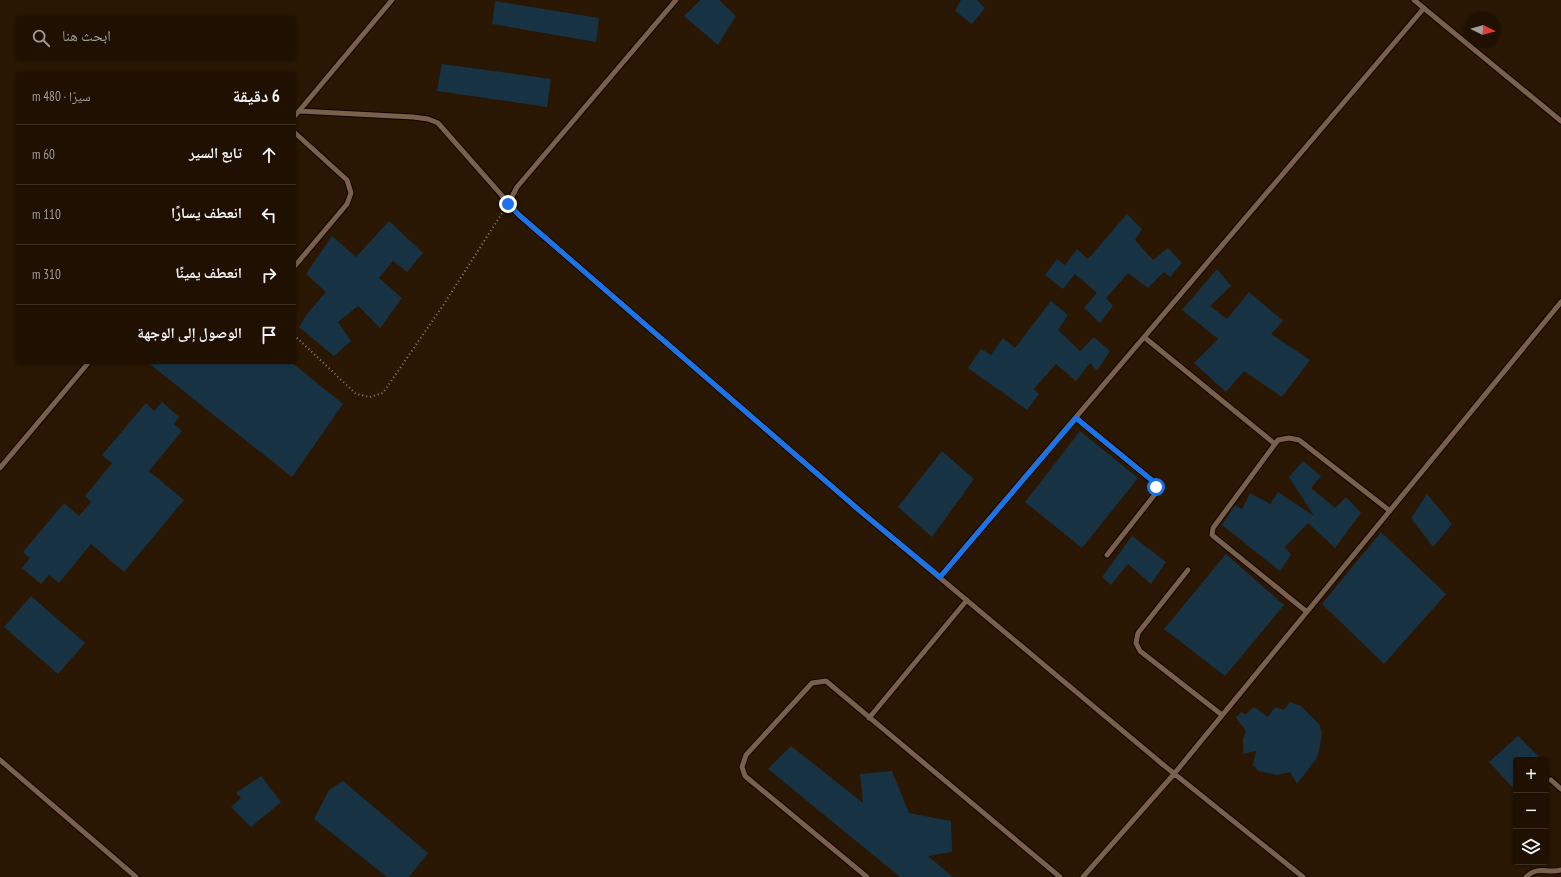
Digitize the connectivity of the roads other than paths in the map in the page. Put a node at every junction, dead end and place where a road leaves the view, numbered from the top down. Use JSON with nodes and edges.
{"nodes":[{"id":1,"x":392,"y":0,"type":"edge"},
{"id":2,"x":676,"y":0,"type":"edge"},
{"id":3,"x":1414,"y":0,"type":"edge"},
{"id":4,"x":1424,"y":8,"type":"junction"},
{"id":5,"x":299,"y":111,"type":"junction"},
{"id":6,"x":296,"y":115,"type":"edge"},
{"id":7,"x":1561,"y":121,"type":"edge"},
{"id":8,"x":296,"y":134,"type":"edge"},
{"id":9,"x":508,"y":204,"type":"junction"},
{"id":10,"x":296,"y":265,"type":"edge"},
{"id":11,"x":1561,"y":302,"type":"edge"},
{"id":12,"x":1144,"y":337,"type":"junction"},
{"id":13,"x":87,"y":364,"type":"edge"},
{"id":14,"x":1076,"y":418,"type":"junction"},
{"id":15,"x":1275,"y":444,"type":"junction"},
{"id":16,"x":0,"y":468,"type":"edge"},
{"id":17,"x":1390,"y":510,"type":"junction"},
{"id":18,"x":1107,"y":555,"type":"dead end"},
{"id":19,"x":1188,"y":570,"type":"dead end"},
{"id":20,"x":940,"y":577,"type":"junction"},
{"id":21,"x":967,"y":600,"type":"junction"},
{"id":22,"x":1307,"y":612,"type":"junction"},
{"id":23,"x":1222,"y":715,"type":"junction"},
{"id":24,"x":869,"y":718,"type":"junction"},
{"id":25,"x":0,"y":760,"type":"edge"},
{"id":26,"x":1174,"y":774,"type":"junction"},
{"id":27,"x":1551,"y":780,"type":"dead end"},
{"id":28,"x":1561,"y":789,"type":"edge"},
{"id":29,"x":1561,"y":870,"type":"edge"},
{"id":30,"x":136,"y":877,"type":"edge"},
{"id":31,"x":867,"y":877,"type":"edge"},
{"id":32,"x":1060,"y":877,"type":"edge"},
{"id":33,"x":1083,"y":877,"type":"edge"},
{"id":34,"x":1303,"y":877,"type":"edge"},
{"id":35,"x":1526,"y":877,"type":"edge"}],
"edges":[{"from":1,"to":5,"type":"lane"},
{"from":2,"to":9,"type":"lane"},
{"from":3,"to":4,"type":"lane"},
{"from":4,"to":7,"type":"lane"},
{"from":4,"to":12,"type":"lane"},
{"from":5,"to":6,"type":"lane"},
{"from":5,"to":9,"type":"lane"},
{"from":8,"to":10,"type":"lane"},
{"from":9,"to":20,"type":"lane"},
{"from":11,"to":17,"type":"lane"},
{"from":12,"to":14,"type":"lane"},
{"from":12,"to":15,"type":"lane"},
{"from":13,"to":16,"type":"lane"},
{"from":14,"to":18,"type":"lane"},
{"from":14,"to":20,"type":"lane"},
{"from":15,"to":17,"type":"lane"},
{"from":15,"to":22,"type":"lane"},
{"from":17,"to":22,"type":"lane"},
{"from":19,"to":23,"type":"lane"},
{"from":20,"to":21,"type":"lane"},
{"from":21,"to":24,"type":"lane"},
{"from":21,"to":26,"type":"lane"},
{"from":22,"to":23,"type":"lane"},
{"from":23,"to":26,"type":"lane"},
{"from":24,"to":31,"type":"lane"},
{"from":24,"to":32,"type":"lane"},
{"from":25,"to":30,"type":"lane"},
{"from":26,"to":33,"type":"lane"},
{"from":26,"to":34,"type":"lane"},
{"from":27,"to":28,"type":"lane"},
{"from":29,"to":35,"type":"lane"}]}
